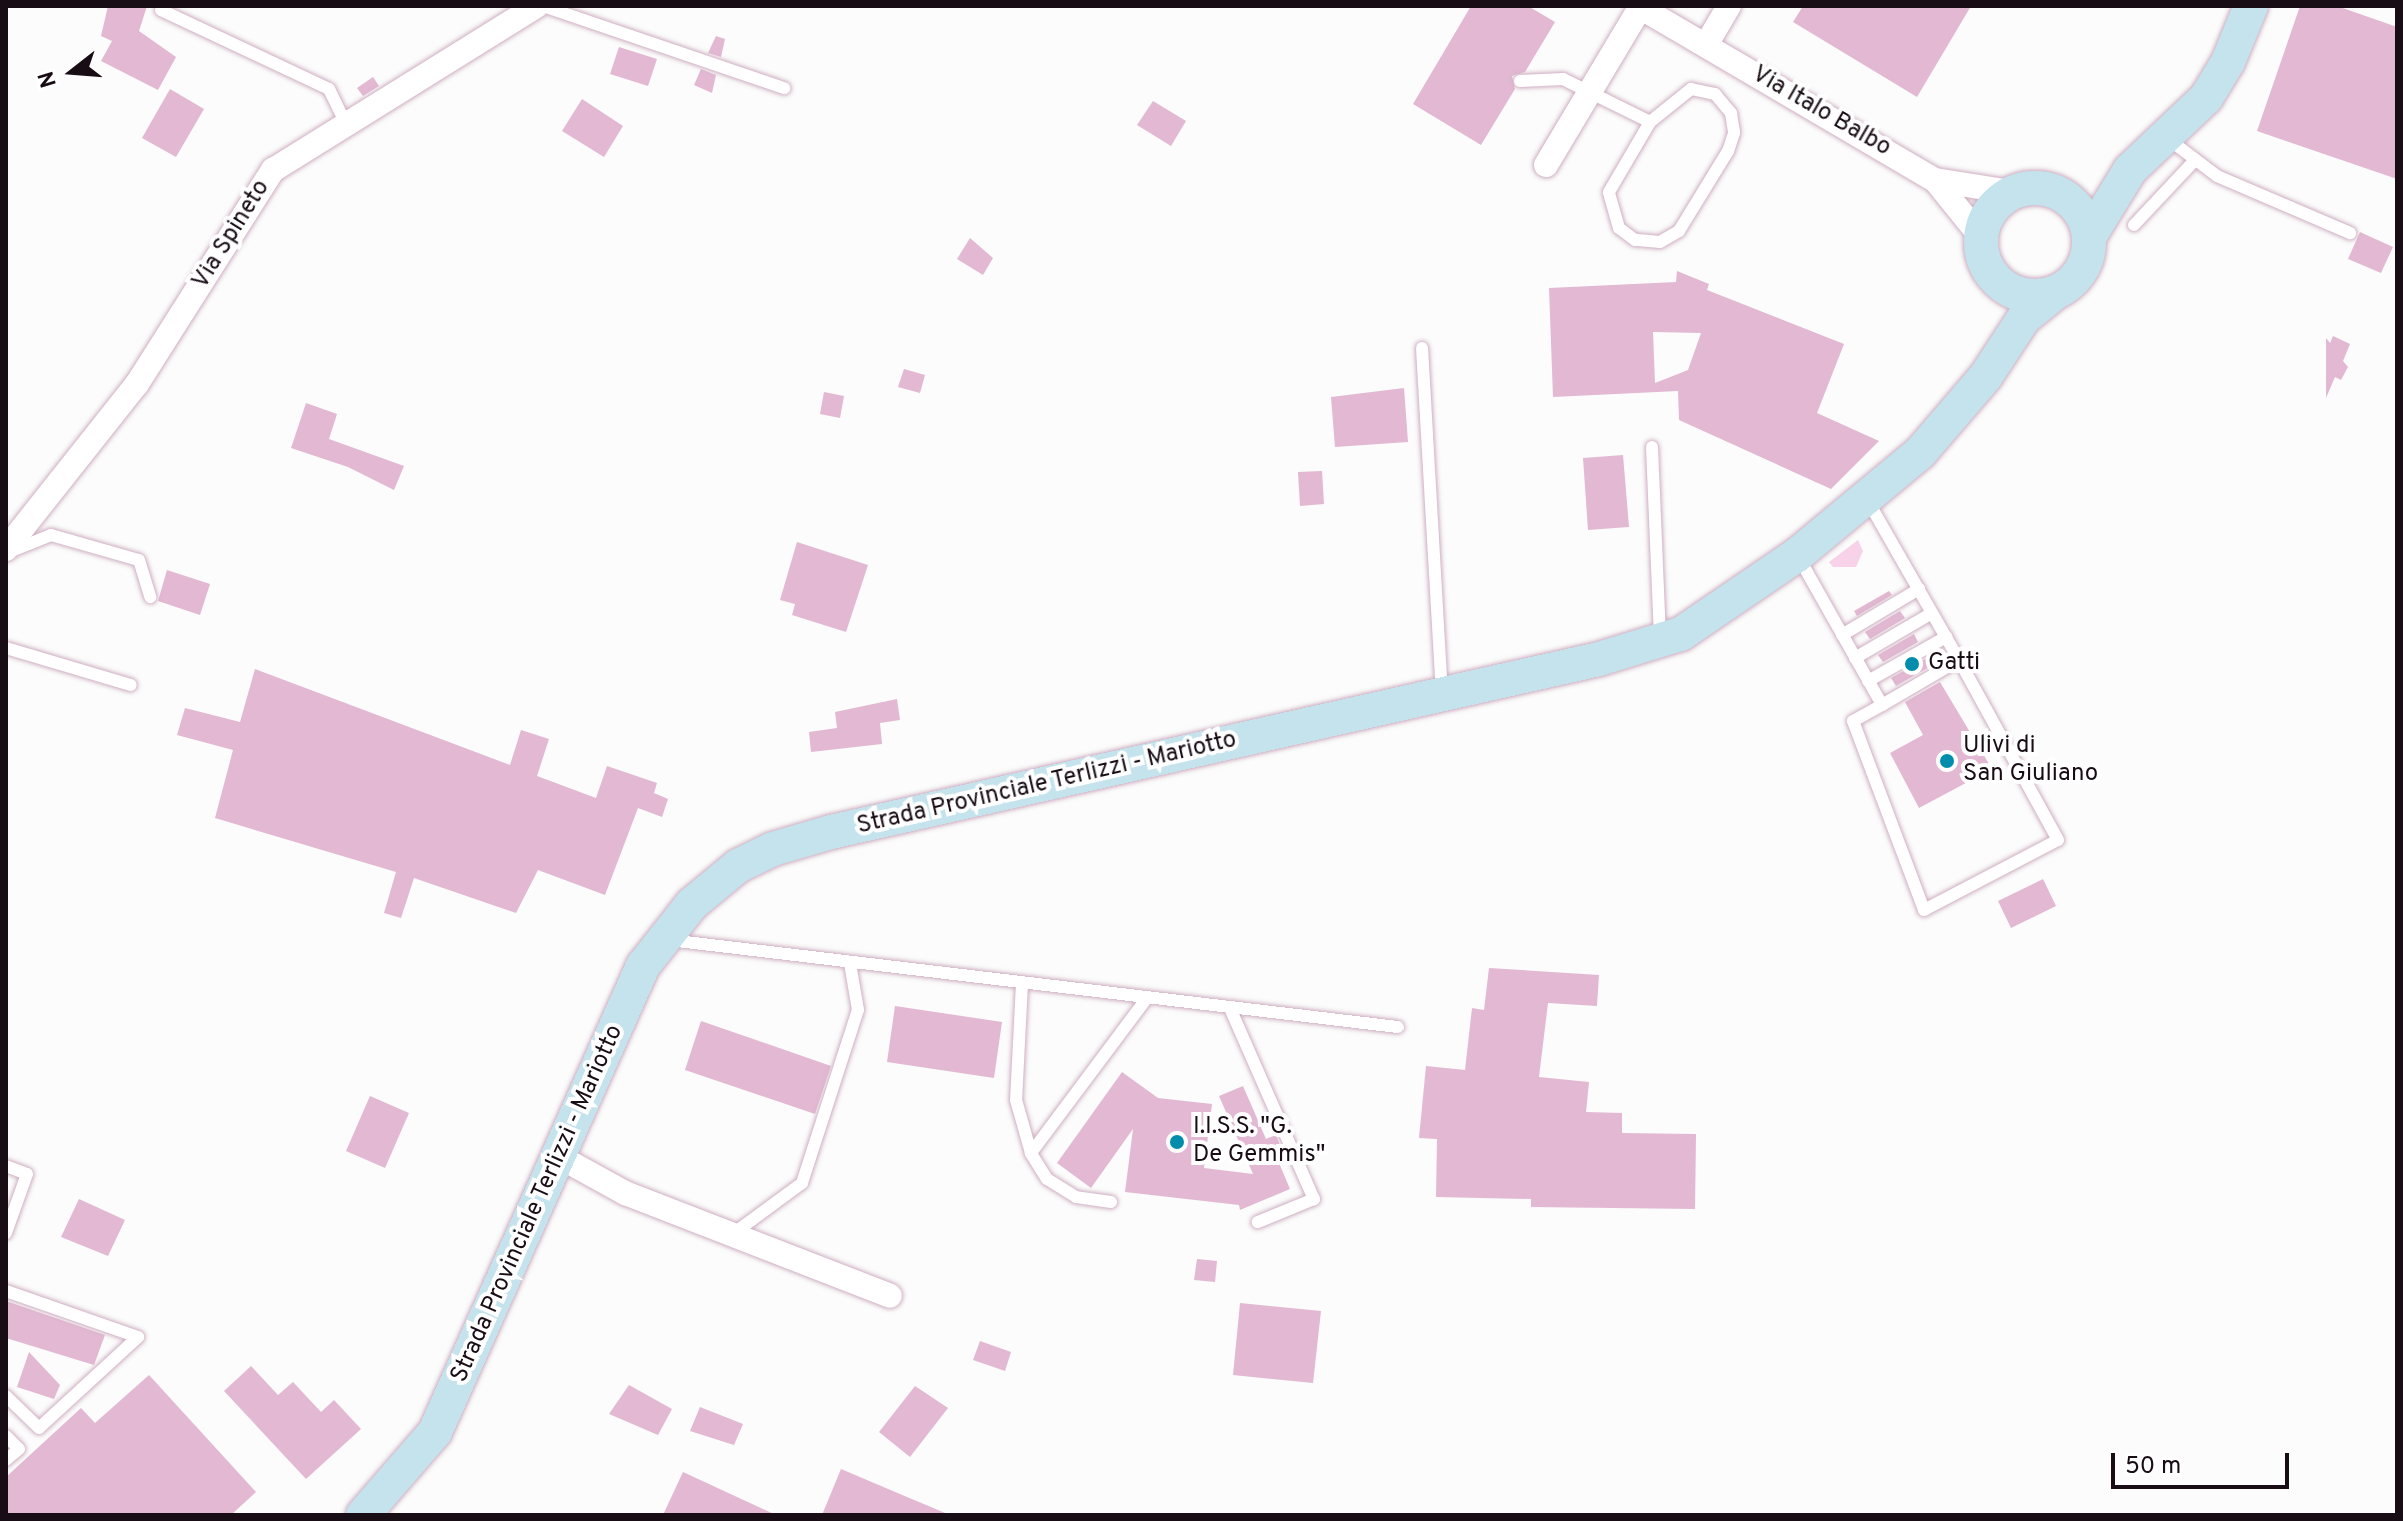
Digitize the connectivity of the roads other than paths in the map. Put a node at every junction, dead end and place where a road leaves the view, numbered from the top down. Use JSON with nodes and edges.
{"nodes":[{"id":1,"x":536,"y":6,"type":"edge"},
{"id":2,"x":543,"y":6,"type":"edge"},
{"id":3,"x":1640,"y":6,"type":"edge"},
{"id":4,"x":1729,"y":6,"type":"edge"},
{"id":5,"x":2251,"y":6,"type":"edge"},
{"id":6,"x":161,"y":10,"type":"dead end"},
{"id":7,"x":1706,"y":45,"type":"junction"},
{"id":8,"x":1520,"y":81,"type":"dead end"},
{"id":9,"x":784,"y":88,"type":"dead end"},
{"id":10,"x":1589,"y":92,"type":"junction"},
{"id":11,"x":1650,"y":122,"type":"junction"},
{"id":12,"x":346,"y":124,"type":"junction"},
{"id":13,"x":2167,"y":138,"type":"junction"},
{"id":14,"x":2194,"y":161,"type":"junction"},
{"id":15,"x":1546,"y":165,"type":"dead end"},
{"id":16,"x":2130,"y":170,"type":"junction"},
{"id":17,"x":1935,"y":180,"type":"junction"},
{"id":18,"x":2011,"y":192,"type":"junction"},
{"id":19,"x":2061,"y":194,"type":"junction"},
{"id":20,"x":2134,"y":225,"type":"dead end"},
{"id":21,"x":2350,"y":233,"type":"dead end"},
{"id":22,"x":1981,"y":237,"type":"junction"},
{"id":23,"x":2089,"y":237,"type":"junction"},
{"id":24,"x":1994,"y":278,"type":"junction"},
{"id":25,"x":2055,"y":293,"type":"junction"},
{"id":26,"x":1422,"y":348,"type":"dead end"},
{"id":27,"x":1998,"y":352,"type":"junction"},
{"id":28,"x":1652,"y":447,"type":"dead end"},
{"id":29,"x":1867,"y":498,"type":"junction"},
{"id":30,"x":6,"y":551,"type":"edge"},
{"id":31,"x":1797,"y":555,"type":"junction"},
{"id":32,"x":1919,"y":589,"type":"junction"},
{"id":33,"x":150,"y":597,"type":"dead end"},
{"id":34,"x":1932,"y":613,"type":"junction"},
{"id":35,"x":1842,"y":635,"type":"junction"},
{"id":36,"x":1946,"y":637,"type":"junction"},
{"id":37,"x":1660,"y":642,"type":"junction"},
{"id":38,"x":6,"y":648,"type":"edge"},
{"id":39,"x":1855,"y":658,"type":"junction"},
{"id":40,"x":1959,"y":660,"type":"junction"},
{"id":41,"x":1868,"y":681,"type":"junction"},
{"id":42,"x":131,"y":685,"type":"dead end"},
{"id":43,"x":1443,"y":695,"type":"junction"},
{"id":44,"x":1882,"y":705,"type":"junction"},
{"id":45,"x":662,"y":938,"type":"junction"},
{"id":46,"x":850,"y":963,"type":"junction"},
{"id":47,"x":1022,"y":983,"type":"junction"},
{"id":48,"x":1147,"y":998,"type":"junction"},
{"id":49,"x":1230,"y":1008,"type":"junction"},
{"id":50,"x":1398,"y":1027,"type":"dead end"},
{"id":51,"x":1031,"y":1153,"type":"junction"},
{"id":52,"x":558,"y":1156,"type":"junction"},
{"id":53,"x":6,"y":1166,"type":"edge"},
{"id":54,"x":1111,"y":1202,"type":"dead end"},
{"id":55,"x":1258,"y":1222,"type":"dead end"},
{"id":56,"x":6,"y":1233,"type":"edge"},
{"id":57,"x":734,"y":1233,"type":"junction"},
{"id":58,"x":6,"y":1291,"type":"edge"},
{"id":59,"x":890,"y":1296,"type":"dead end"},
{"id":60,"x":6,"y":1396,"type":"edge"},
{"id":61,"x":6,"y":1436,"type":"edge"},
{"id":62,"x":6,"y":1460,"type":"edge"},
{"id":63,"x":363,"y":1515,"type":"edge"}],
"edges":[{"from":1,"to":12,"type":"street","name":"Via Spineto"},
{"from":2,"to":9,"type":"lane"},
{"from":3,"to":7,"type":"street","name":"Via Italo Balbo"},
{"from":3,"to":10,"type":"street","name":"Via Italo Balbo"},
{"from":4,"to":7,"type":"street"},
{"from":5,"to":13,"type":"main road","name":"Strada Provinciale Terlizzi - Mariotto"},
{"from":6,"to":12,"type":"lane"},
{"from":7,"to":17,"type":"street","name":"Via Italo Balbo"},
{"from":8,"to":10,"type":"lane"},
{"from":10,"to":11,"type":"lane"},
{"from":10,"to":15,"type":"street","name":"Via Italo Balbo"},
{"from":11,"to":11,"type":"lane"},
{"from":12,"to":30,"type":"street","name":"Via Spineto"},
{"from":13,"to":14,"type":"lane"},
{"from":13,"to":16,"type":"main road","name":"Strada Provinciale Terlizzi - Mariotto"},
{"from":14,"to":20,"type":"lane"},
{"from":14,"to":21,"type":"lane"},
{"from":16,"to":19,"type":"main road","name":"Strada Provinciale Terlizzi - Mariotto"},
{"from":16,"to":23,"type":"main road","name":"Strada Provinciale Terlizzi - Mariotto"},
{"from":17,"to":18,"type":"street"},
{"from":17,"to":22,"type":"street"},
{"from":18,"to":19,"type":"main road","name":"Strada Provinciale Terlizzi - Mariotto"},
{"from":18,"to":22,"type":"main road"},
{"from":19,"to":23,"type":"main road"},
{"from":22,"to":24,"type":"main road"},
{"from":23,"to":25,"type":"main road","name":"Strada Provinciale Terlizzi - Mariotto"},
{"from":24,"to":25,"type":"main road"},
{"from":24,"to":27,"type":"main road"},
{"from":25,"to":27,"type":"main road","name":"Strada Provinciale Terlizzi - Mariotto"},
{"from":26,"to":43,"type":"lane"},
{"from":27,"to":29,"type":"main road","name":"Strada Provinciale Terlizzi - Mariotto"},
{"from":28,"to":37,"type":"lane"},
{"from":29,"to":31,"type":"main road","name":"Strada Provinciale Terlizzi - Mariotto"},
{"from":29,"to":32,"type":"lane"},
{"from":30,"to":33,"type":"lane"},
{"from":31,"to":35,"type":"lane"},
{"from":31,"to":37,"type":"main road","name":"Strada Provinciale Terlizzi - Mariotto"},
{"from":32,"to":34,"type":"lane"},
{"from":32,"to":35,"type":"lane"},
{"from":34,"to":36,"type":"lane"},
{"from":34,"to":39,"type":"lane"},
{"from":35,"to":39,"type":"lane"},
{"from":36,"to":40,"type":"lane"},
{"from":36,"to":41,"type":"lane"},
{"from":37,"to":43,"type":"main road","name":"Strada Provinciale Terlizzi - Mariotto"},
{"from":38,"to":42,"type":"lane"},
{"from":39,"to":41,"type":"lane"},
{"from":40,"to":44,"type":"lane"},
{"from":40,"to":44,"type":"lane"},
{"from":41,"to":44,"type":"lane"},
{"from":43,"to":45,"type":"main road","name":"Strada Provinciale Terlizzi - Mariotto"},
{"from":45,"to":46,"type":"lane"},
{"from":45,"to":52,"type":"main road","name":"Strada Provinciale Terlizzi - Mariotto"},
{"from":46,"to":47,"type":"lane"},
{"from":46,"to":57,"type":"lane"},
{"from":47,"to":48,"type":"lane"},
{"from":47,"to":51,"type":"lane"},
{"from":48,"to":49,"type":"lane"},
{"from":48,"to":51,"type":"lane"},
{"from":49,"to":50,"type":"lane"},
{"from":49,"to":55,"type":"lane"},
{"from":51,"to":54,"type":"lane"},
{"from":52,"to":57,"type":"street"},
{"from":52,"to":63,"type":"main road","name":"Strada Provinciale Terlizzi - Mariotto"},
{"from":53,"to":56,"type":"lane"},
{"from":57,"to":59,"type":"street"},
{"from":58,"to":60,"type":"lane"},
{"from":61,"to":62,"type":"lane"}]}
